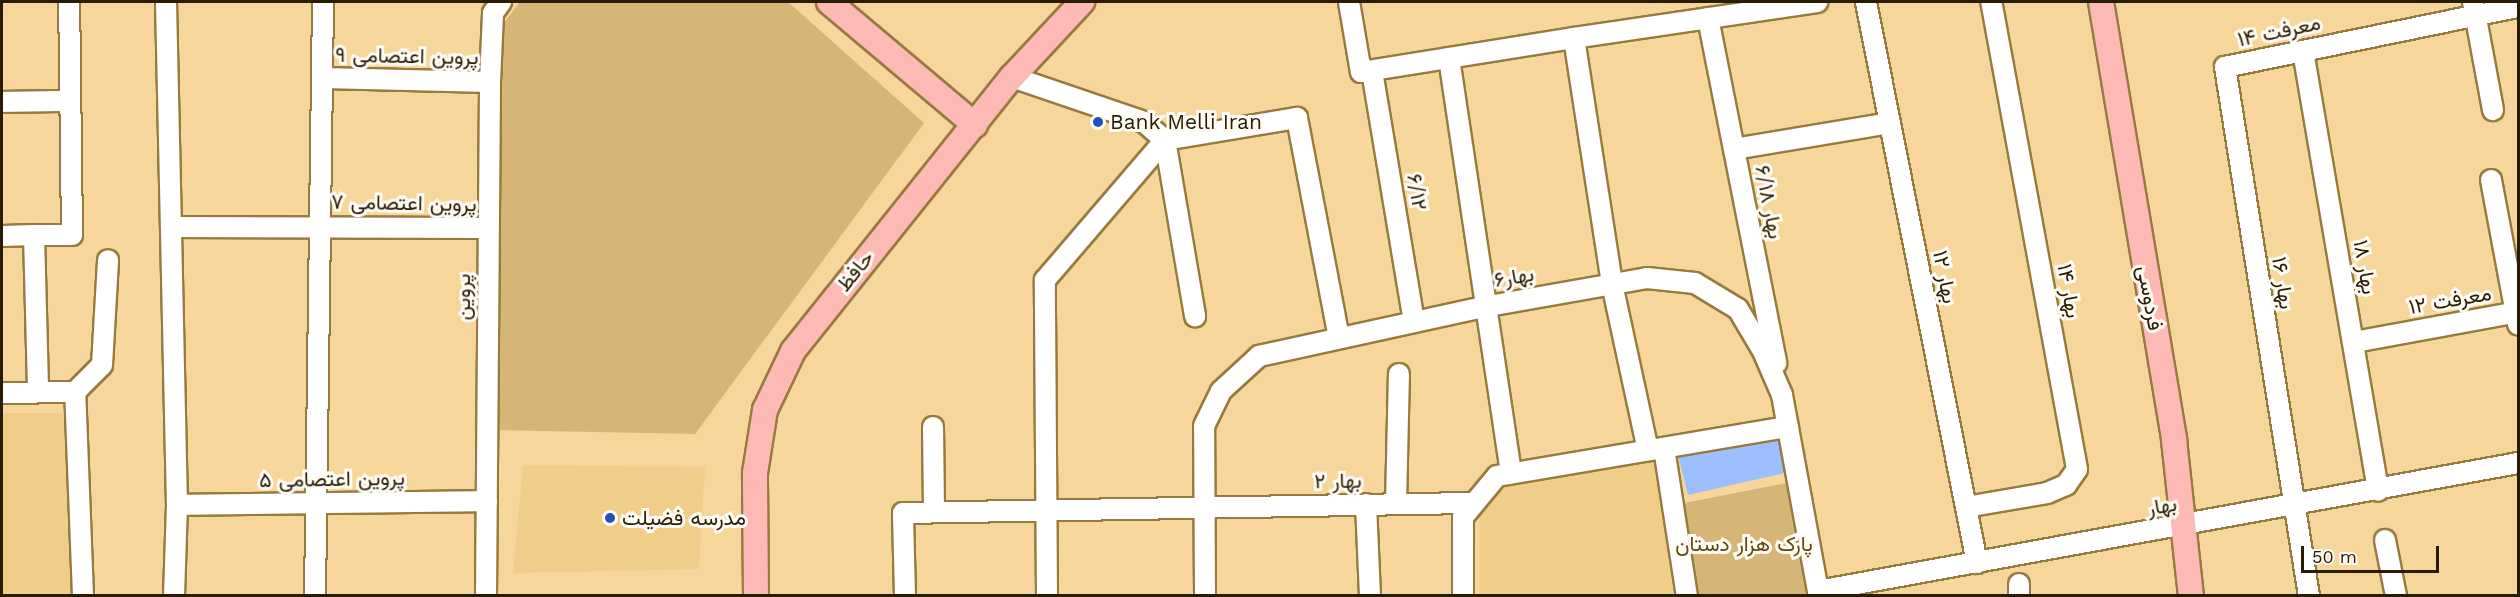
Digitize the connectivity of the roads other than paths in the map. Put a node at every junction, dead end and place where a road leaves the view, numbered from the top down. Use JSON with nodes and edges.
{"nodes":[{"id":1,"x":69,"y":2,"type":"edge"},
{"id":2,"x":166,"y":2,"type":"edge"},
{"id":3,"x":324,"y":2,"type":"edge"},
{"id":4,"x":829,"y":2,"type":"edge"},
{"id":5,"x":1082,"y":2,"type":"edge"},
{"id":6,"x":1349,"y":2,"type":"edge"},
{"id":7,"x":1817,"y":2,"type":"edge"},
{"id":8,"x":1866,"y":2,"type":"edge"},
{"id":9,"x":1991,"y":2,"type":"edge"},
{"id":10,"x":2102,"y":2,"type":"edge"},
{"id":11,"x":494,"y":5,"type":"edge"},
{"id":12,"x":2518,"y":7,"type":"edge"},
{"id":13,"x":2474,"y":8,"type":"edge"},
{"id":14,"x":1708,"y":18,"type":"junction"},
{"id":15,"x":1574,"y":39,"type":"junction"},
{"id":16,"x":2303,"y":51,"type":"junction"},
{"id":17,"x":1449,"y":58,"type":"junction"},
{"id":18,"x":2225,"y":67,"type":"joint"},
{"id":19,"x":1372,"y":71,"type":"junction"},
{"id":20,"x":1012,"y":77,"type":"junction"},
{"id":21,"x":322,"y":78,"type":"junction"},
{"id":22,"x":490,"y":82,"type":"junction"},
{"id":23,"x":67,"y":101,"type":"junction"},
{"id":24,"x":2,"y":102,"type":"edge"},
{"id":25,"x":2493,"y":110,"type":"dead end"},
{"id":26,"x":1890,"y":123,"type":"junction"},
{"id":27,"x":975,"y":125,"type":"junction"},
{"id":28,"x":1165,"y":140,"type":"junction"},
{"id":29,"x":1734,"y":149,"type":"junction"},
{"id":30,"x":2491,"y":180,"type":"dead end"},
{"id":31,"x":171,"y":226,"type":"junction"},
{"id":32,"x":320,"y":226,"type":"junction"},
{"id":33,"x":487,"y":228,"type":"junction"},
{"id":34,"x":34,"y":235,"type":"junction"},
{"id":35,"x":2,"y":236,"type":"edge"},
{"id":36,"x":108,"y":260,"type":"dead end"},
{"id":37,"x":1612,"y":284,"type":"junction"},
{"id":38,"x":1484,"y":307,"type":"junction"},
{"id":39,"x":1196,"y":316,"type":"dead end"},
{"id":40,"x":2518,"y":316,"type":"edge"},
{"id":41,"x":1414,"y":322,"type":"junction"},
{"id":42,"x":1339,"y":338,"type":"junction"},
{"id":43,"x":2354,"y":342,"type":"junction"},
{"id":44,"x":1399,"y":375,"type":"dead end"},
{"id":45,"x":38,"y":392,"type":"junction"},
{"id":46,"x":75,"y":392,"type":"junction"},
{"id":47,"x":2,"y":393,"type":"edge"},
{"id":48,"x":1782,"y":396,"type":"junction"},
{"id":49,"x":933,"y":427,"type":"dead end"},
{"id":50,"x":1788,"y":427,"type":"junction"},
{"id":51,"x":1656,"y":449,"type":"junction"},
{"id":52,"x":2518,"y":463,"type":"edge"},
{"id":53,"x":1511,"y":473,"type":"junction"},
{"id":54,"x":2378,"y":491,"type":"junction"},
{"id":55,"x":487,"y":501,"type":"junction"},
{"id":56,"x":316,"y":504,"type":"junction"},
{"id":57,"x":1366,"y":504,"type":"junction"},
{"id":58,"x":1396,"y":504,"type":"junction"},
{"id":59,"x":1473,"y":504,"type":"junction"},
{"id":60,"x":177,"y":505,"type":"junction"},
{"id":61,"x":1203,"y":506,"type":"junction"},
{"id":62,"x":2298,"y":506,"type":"junction"},
{"id":63,"x":1966,"y":507,"type":"junction"},
{"id":64,"x":1047,"y":510,"type":"junction"},
{"id":65,"x":934,"y":512,"type":"junction"},
{"id":66,"x":2186,"y":526,"type":"junction"},
{"id":67,"x":2385,"y":540,"type":"dead end"},
{"id":68,"x":1977,"y":563,"type":"junction"},
{"id":69,"x":1818,"y":593,"type":"edge"},
{"id":70,"x":83,"y":596,"type":"edge"},
{"id":71,"x":174,"y":596,"type":"edge"},
{"id":72,"x":315,"y":596,"type":"edge"},
{"id":73,"x":486,"y":596,"type":"edge"},
{"id":74,"x":756,"y":596,"type":"edge"},
{"id":75,"x":905,"y":596,"type":"edge"},
{"id":76,"x":1047,"y":596,"type":"edge"},
{"id":77,"x":1205,"y":596,"type":"edge"},
{"id":78,"x":1370,"y":596,"type":"edge"},
{"id":79,"x":1463,"y":596,"type":"edge"},
{"id":80,"x":1688,"y":596,"type":"edge"},
{"id":81,"x":2191,"y":596,"type":"edge"},
{"id":82,"x":2309,"y":596,"type":"edge"},
{"id":83,"x":2396,"y":596,"type":"edge"}],
"edges":[{"from":1,"to":23,"type":"street"},
{"from":2,"to":31,"type":"street"},
{"from":3,"to":21,"type":"street"},
{"from":4,"to":27,"type":"main road"},
{"from":5,"to":20,"type":"main road","name":"حافظ"},
{"from":6,"to":19,"type":"street"},
{"from":7,"to":14,"type":"street"},
{"from":8,"to":26,"type":"street","name":"بهار ۱۲"},
{"from":9,"to":63,"type":"street","name":"بهار ۱۴"},
{"from":10,"to":66,"type":"main road","name":"فردوسی"},
{"from":11,"to":22,"type":"street","name":"پروین"},
{"from":12,"to":13,"type":"street","name":"معرفت ۱۴"},
{"from":13,"to":16,"type":"street","name":"معرفت ۱۴"},
{"from":13,"to":25,"type":"street"},
{"from":14,"to":15,"type":"street"},
{"from":14,"to":29,"type":"street","name":"بهار ۶/۱۸"},
{"from":15,"to":17,"type":"street"},
{"from":15,"to":37,"type":"street"},
{"from":16,"to":18,"type":"street","name":"معرفت ۱۴"},
{"from":16,"to":43,"type":"street","name":"بهار ۱۸"},
{"from":17,"to":19,"type":"street"},
{"from":17,"to":38,"type":"street"},
{"from":18,"to":62,"type":"street","name":"بهار ۱۶"},
{"from":19,"to":41,"type":"street","name":"۶/۱۲"},
{"from":20,"to":27,"type":"main road","name":"حافظ"},
{"from":20,"to":28,"type":"street"},
{"from":21,"to":22,"type":"street","name":"پروین اعتصامی ۹"},
{"from":21,"to":32,"type":"street"},
{"from":22,"to":33,"type":"street","name":"پروین"},
{"from":23,"to":24,"type":"street"},
{"from":23,"to":34,"type":"street"},
{"from":26,"to":29,"type":"street"},
{"from":26,"to":63,"type":"street","name":"بهار ۱۲"},
{"from":27,"to":74,"type":"main road","name":"حافظ"},
{"from":28,"to":39,"type":"street"},
{"from":28,"to":42,"type":"street"},
{"from":28,"to":64,"type":"street"},
{"from":29,"to":48,"type":"street","name":"بهار ۶/۱۸"},
{"from":30,"to":40,"type":"street"},
{"from":31,"to":32,"type":"street","name":"پروین اعتصامی ۷"},
{"from":31,"to":60,"type":"street"},
{"from":32,"to":33,"type":"street","name":"پروین اعتصامی ۷"},
{"from":32,"to":56,"type":"street"},
{"from":33,"to":55,"type":"street","name":"پروین"},
{"from":34,"to":35,"type":"street"},
{"from":34,"to":45,"type":"street"},
{"from":36,"to":46,"type":"street"},
{"from":37,"to":38,"type":"street","name":"بهار۶"},
{"from":37,"to":48,"type":"street","name":"بهار۶"},
{"from":37,"to":51,"type":"street"},
{"from":38,"to":41,"type":"street","name":"بهار۶"},
{"from":38,"to":53,"type":"street"},
{"from":40,"to":43,"type":"street","name":"معرفت ۱۲"},
{"from":41,"to":42,"type":"street","name":"بهار۶"},
{"from":42,"to":61,"type":"street","name":"بهار۶"},
{"from":43,"to":54,"type":"street","name":"بهار ۱۸"},
{"from":44,"to":58,"type":"street"},
{"from":45,"to":46,"type":"street"},
{"from":45,"to":47,"type":"street"},
{"from":46,"to":70,"type":"street"},
{"from":48,"to":50,"type":"street","name":"بهار۶"},
{"from":49,"to":65,"type":"street"},
{"from":50,"to":51,"type":"street"},
{"from":50,"to":69,"type":"street","name":"بهار۶"},
{"from":51,"to":53,"type":"street"},
{"from":51,"to":80,"type":"street"},
{"from":52,"to":54,"type":"street","name":"بهار"},
{"from":53,"to":59,"type":"street"},
{"from":54,"to":62,"type":"street","name":"بهار"},
{"from":55,"to":56,"type":"street","name":"پروین اعتصامی ۵"},
{"from":55,"to":73,"type":"street","name":"پروین"},
{"from":56,"to":60,"type":"street","name":"پروین اعتصامی ۵"},
{"from":56,"to":72,"type":"street"},
{"from":57,"to":58,"type":"street","name":"بهار ۲"},
{"from":57,"to":61,"type":"street","name":"بهار ۲"},
{"from":57,"to":78,"type":"street"},
{"from":58,"to":59,"type":"street","name":"بهار ۲"},
{"from":59,"to":79,"type":"street"},
{"from":60,"to":71,"type":"street"},
{"from":61,"to":64,"type":"street","name":"بهار ۲"},
{"from":61,"to":77,"type":"street","name":"بهار۶"},
{"from":62,"to":66,"type":"street","name":"بهار"},
{"from":62,"to":82,"type":"street","name":"بهار ۱۶"},
{"from":63,"to":68,"type":"street","name":"بهار ۱۲"},
{"from":64,"to":65,"type":"street","name":"بهار ۲"},
{"from":64,"to":76,"type":"street"},
{"from":65,"to":75,"type":"street","name":"بهار ۲"},
{"from":66,"to":68,"type":"street","name":"بهار"},
{"from":66,"to":81,"type":"main road","name":"فردوسی"},
{"from":67,"to":83,"type":"street"},
{"from":68,"to":69,"type":"street","name":"بهار"}]}
